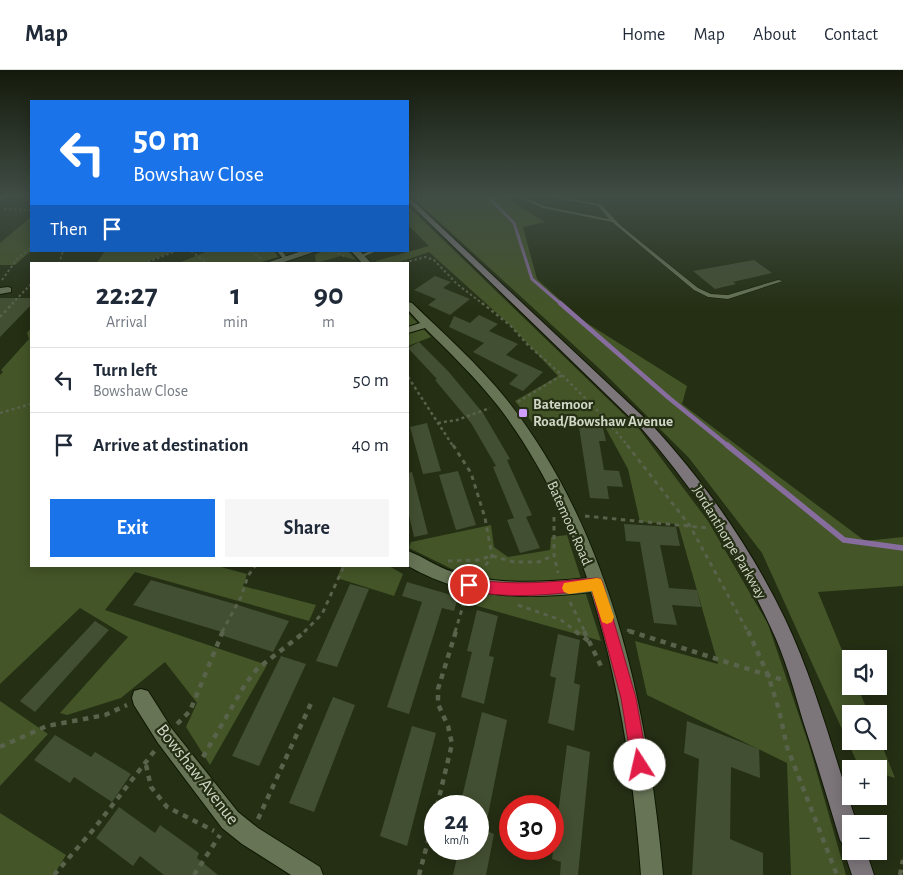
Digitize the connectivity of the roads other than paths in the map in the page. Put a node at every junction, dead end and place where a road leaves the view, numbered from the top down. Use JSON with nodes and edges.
{"nodes":[{"id":1,"x":445,"y":234,"type":"edge"},
{"id":2,"x":629,"y":234,"type":"edge"},
{"id":3,"x":279,"y":252,"type":"edge"},
{"id":4,"x":310,"y":252,"type":"edge"},
{"id":5,"x":286,"y":259,"type":"junction"},
{"id":6,"x":275,"y":262,"type":"edge"},
{"id":7,"x":780,"y":282,"type":"dead end"},
{"id":8,"x":409,"y":306,"type":"edge"},
{"id":9,"x":427,"y":324,"type":"junction"},
{"id":10,"x":409,"y":330,"type":"edge"},
{"id":11,"x":411,"y":560,"type":"edge"},
{"id":12,"x":597,"y":584,"type":"junction"},
{"id":13,"x":142,"y":698,"type":"road end"},
{"id":14,"x":843,"y":815,"type":"edge"},
{"id":15,"x":858,"y":860,"type":"edge"},
{"id":16,"x":312,"y":875,"type":"edge"},
{"id":17,"x":652,"y":875,"type":"edge"},
{"id":18,"x":863,"y":875,"type":"edge"}],
"edges":[{"from":1,"to":14,"type":"main road","name":"Jordanthorpe Parkway"},
{"from":2,"to":7,"type":"lane"},
{"from":3,"to":5,"type":"lane"},
{"from":4,"to":5,"type":"street"},
{"from":5,"to":6,"type":"street"},
{"from":8,"to":9,"type":"street","name":"Batemoor Road"},
{"from":9,"to":10,"type":"street"},
{"from":9,"to":12,"type":"street","name":"Batemoor Road"},
{"from":11,"to":12,"type":"street"},
{"from":12,"to":17,"type":"street","name":"Batemoor Road"},
{"from":13,"to":16,"type":"street","name":"Bowshaw Avenue"},
{"from":15,"to":18,"type":"main road"}]}
